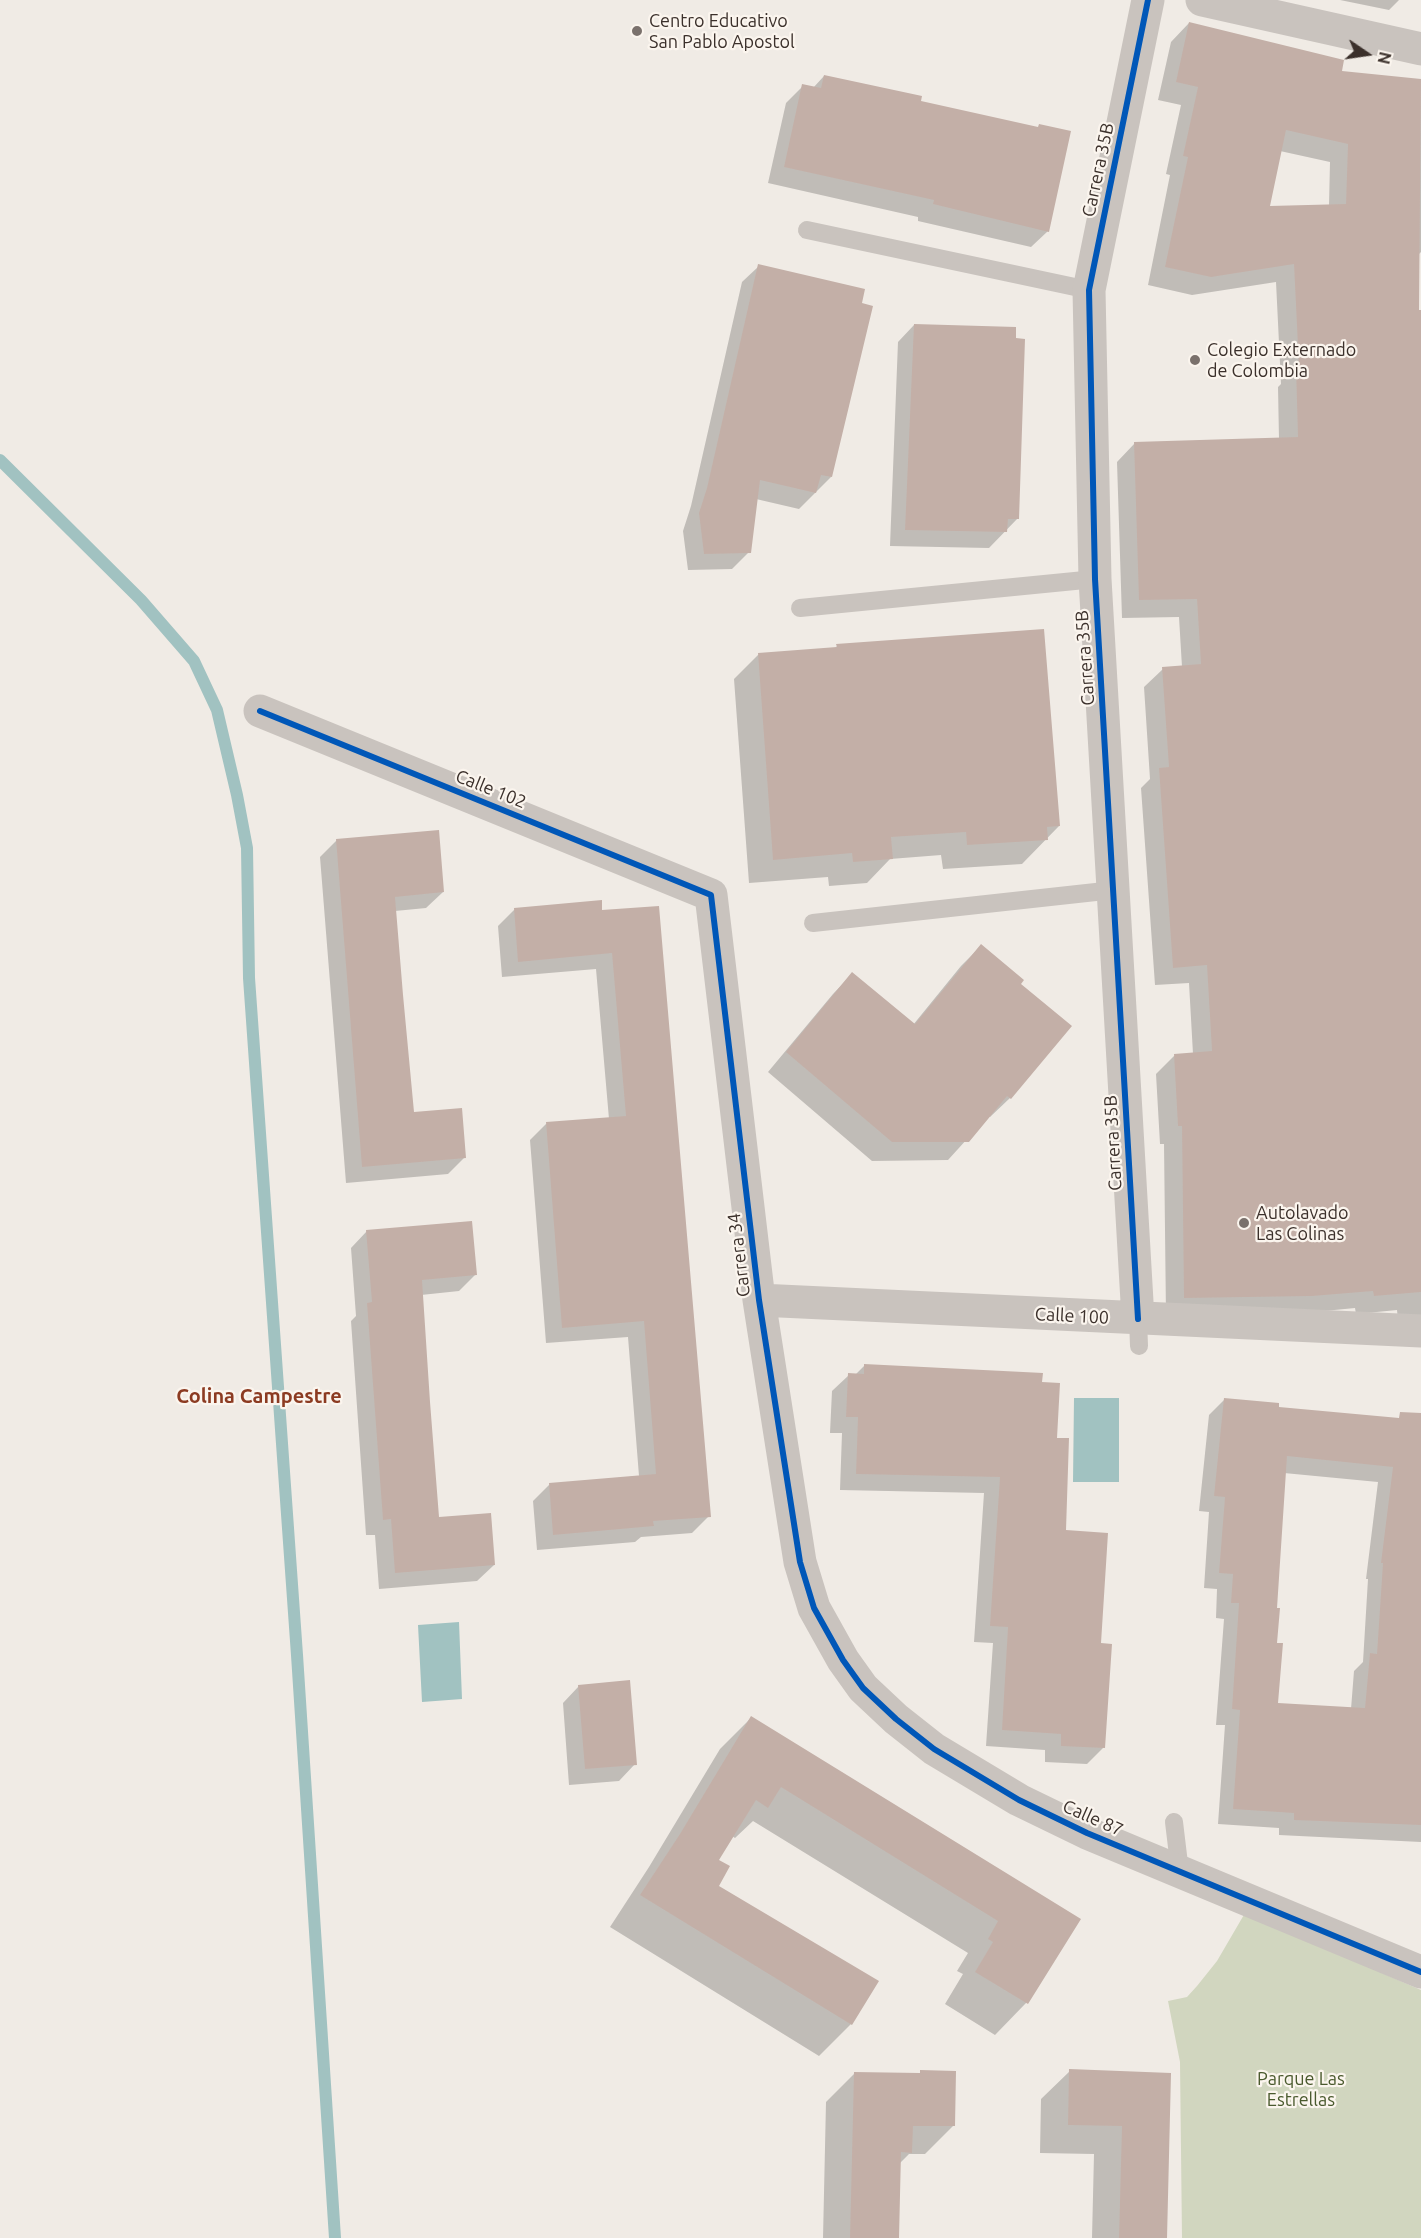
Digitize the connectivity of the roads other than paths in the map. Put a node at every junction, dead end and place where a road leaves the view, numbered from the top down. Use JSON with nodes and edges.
{"nodes":[{"id":1,"x":1148,"y":0,"type":"edge"},
{"id":2,"x":1202,"y":0,"type":"edge"},
{"id":3,"x":1421,"y":49,"type":"edge"},
{"id":4,"x":807,"y":230,"type":"dead end"},
{"id":5,"x":1089,"y":290,"type":"junction"},
{"id":6,"x":1095,"y":579,"type":"junction"},
{"id":7,"x":800,"y":608,"type":"dead end"},
{"id":8,"x":260,"y":711,"type":"dead end"},
{"id":9,"x":1114,"y":890,"type":"junction"},
{"id":10,"x":711,"y":895,"type":"joint"},
{"id":11,"x":813,"y":923,"type":"dead end"},
{"id":12,"x":759,"y":1300,"type":"junction"},
{"id":13,"x":1421,"y":1331,"type":"edge"},
{"id":14,"x":1138,"y":1333,"type":"junction"},
{"id":15,"x":814,"y":1608,"type":"joint"},
{"id":16,"x":1174,"y":1822,"type":"dead end"},
{"id":17,"x":1180,"y":1872,"type":"junction"},
{"id":18,"x":1421,"y":1972,"type":"edge"}],
"edges":[{"from":1,"to":5,"type":"street","name":"Carrera 35B"},
{"from":2,"to":3,"type":"street"},
{"from":4,"to":5,"type":"lane"},
{"from":5,"to":6,"type":"street","name":"Carrera 35B"},
{"from":6,"to":7,"type":"lane"},
{"from":6,"to":9,"type":"street","name":"Carrera 35B"},
{"from":8,"to":10,"type":"street","name":"Calle 102"},
{"from":9,"to":11,"type":"lane"},
{"from":9,"to":14,"type":"street","name":"Carrera 35B"},
{"from":10,"to":12,"type":"street","name":"Carrera 34"},
{"from":12,"to":14,"type":"street","name":"Calle 100"},
{"from":12,"to":15,"type":"street","name":"Carrera 34"},
{"from":13,"to":14,"type":"street","name":"Calle 100"},
{"from":15,"to":17,"type":"street","name":"Calle 87"},
{"from":16,"to":17,"type":"lane"},
{"from":17,"to":18,"type":"street","name":"Calle 87"}]}
